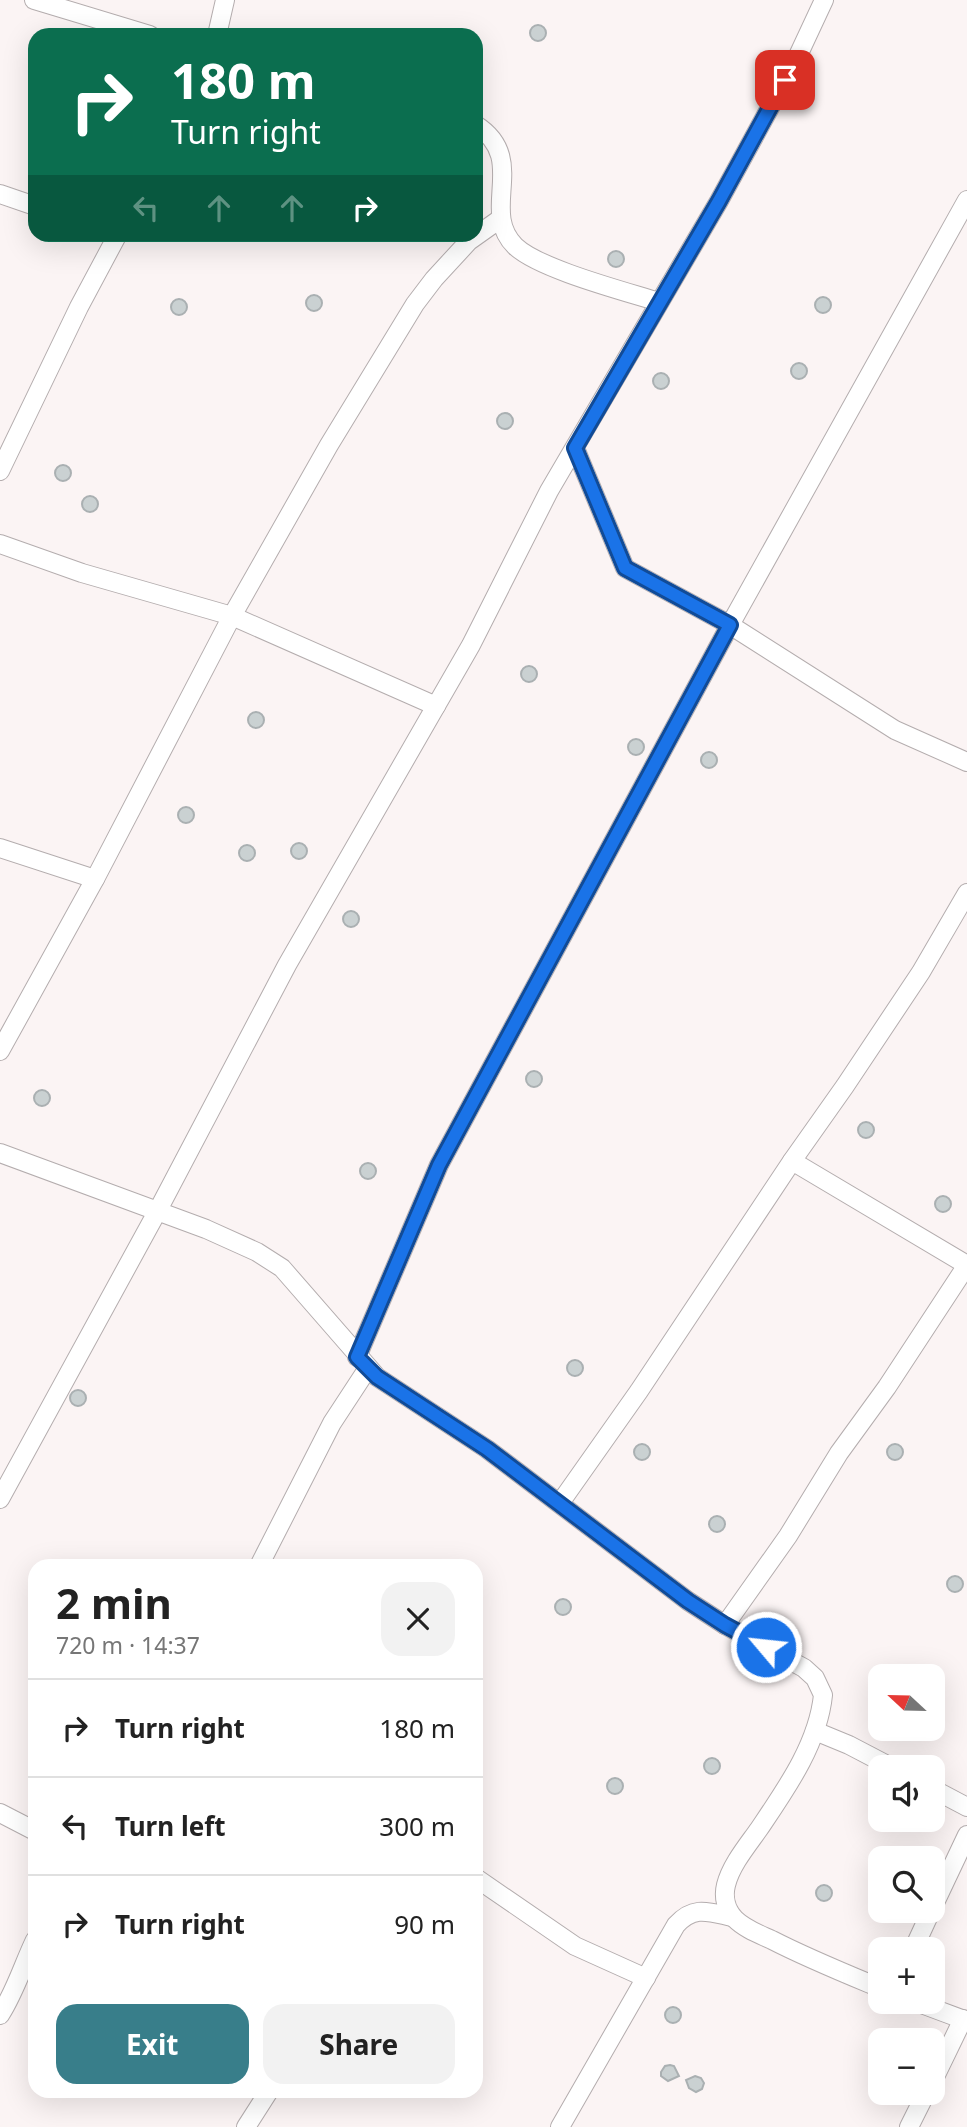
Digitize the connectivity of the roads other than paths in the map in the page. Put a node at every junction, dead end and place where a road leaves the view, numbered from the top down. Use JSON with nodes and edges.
{"nodes":[{"id":1,"x":34,"y":0,"type":"edge"},
{"id":2,"x":225,"y":0,"type":"edge"},
{"id":3,"x":824,"y":0,"type":"edge"},
{"id":4,"x":127,"y":28,"type":"edge"},
{"id":5,"x":219,"y":28,"type":"edge"},
{"id":6,"x":483,"y":129,"type":"edge"},
{"id":7,"x":0,"y":194,"type":"edge"},
{"id":8,"x":967,"y":200,"type":"edge"},
{"id":9,"x":28,"y":203,"type":"edge"},
{"id":10,"x":500,"y":219,"type":"junction"},
{"id":11,"x":483,"y":231,"type":"edge"},
{"id":12,"x":114,"y":242,"type":"edge"},
{"id":13,"x":467,"y":242,"type":"edge"},
{"id":14,"x":659,"y":302,"type":"junction"},
{"id":15,"x":7,"y":436,"type":"edge"},
{"id":16,"x":575,"y":448,"type":"junction"},
{"id":17,"x":0,"y":471,"type":"edge"},
{"id":18,"x":0,"y":544,"type":"edge"},
{"id":19,"x":232,"y":616,"type":"junction"},
{"id":20,"x":730,"y":625,"type":"junction"},
{"id":21,"x":436,"y":706,"type":"junction"},
{"id":22,"x":967,"y":762,"type":"edge"},
{"id":23,"x":0,"y":848,"type":"edge"},
{"id":24,"x":95,"y":878,"type":"junction"},
{"id":25,"x":967,"y":893,"type":"edge"},
{"id":26,"x":0,"y":1051,"type":"edge"},
{"id":27,"x":0,"y":1153,"type":"edge"},
{"id":28,"x":792,"y":1161,"type":"junction"},
{"id":29,"x":157,"y":1212,"type":"junction"},
{"id":30,"x":967,"y":1265,"type":"edge"},
{"id":31,"x":363,"y":1362,"type":"junction"},
{"id":32,"x":0,"y":1499,"type":"edge"},
{"id":33,"x":560,"y":1503,"type":"junction"},
{"id":34,"x":263,"y":1559,"type":"edge"},
{"id":35,"x":725,"y":1625,"type":"junction"},
{"id":36,"x":815,"y":1731,"type":"junction"},
{"id":37,"x":868,"y":1756,"type":"edge"},
{"id":38,"x":945,"y":1795,"type":"edge"},
{"id":39,"x":967,"y":1807,"type":"edge"},
{"id":40,"x":0,"y":1814,"type":"edge"},
{"id":41,"x":28,"y":1828,"type":"edge"},
{"id":42,"x":967,"y":1835,"type":"edge"},
{"id":43,"x":945,"y":1882,"type":"edge"},
{"id":44,"x":483,"y":1883,"type":"edge"},
{"id":45,"x":732,"y":1917,"type":"junction"},
{"id":46,"x":28,"y":1957,"type":"edge"},
{"id":47,"x":646,"y":1978,"type":"junction"},
{"id":48,"x":868,"y":1983,"type":"edge"},
{"id":49,"x":945,"y":2013,"type":"edge"},
{"id":50,"x":0,"y":2015,"type":"edge"},
{"id":51,"x":965,"y":2020,"type":"edge"},
{"id":52,"x":945,"y":2058,"type":"edge"},
{"id":53,"x":265,"y":2098,"type":"edge"},
{"id":54,"x":920,"y":2105,"type":"edge"},
{"id":55,"x":246,"y":2127,"type":"edge"},
{"id":56,"x":560,"y":2127,"type":"edge"},
{"id":57,"x":909,"y":2127,"type":"edge"}],
"edges":[{"from":1,"to":4,"type":"street"},
{"from":2,"to":5,"type":"street"},
{"from":3,"to":14,"type":"street"},
{"from":6,"to":10,"type":"street"},
{"from":7,"to":9,"type":"street"},
{"from":8,"to":20,"type":"street"},
{"from":10,"to":11,"type":"street"},
{"from":10,"to":14,"type":"street"},
{"from":12,"to":15,"type":"street"},
{"from":13,"to":19,"type":"street"},
{"from":14,"to":16,"type":"street"},
{"from":15,"to":17,"type":"street"},
{"from":16,"to":20,"type":"street"},
{"from":16,"to":21,"type":"street"},
{"from":18,"to":19,"type":"street"},
{"from":19,"to":21,"type":"street"},
{"from":19,"to":24,"type":"street"},
{"from":20,"to":22,"type":"street"},
{"from":20,"to":31,"type":"street"},
{"from":21,"to":29,"type":"street"},
{"from":23,"to":24,"type":"street"},
{"from":24,"to":26,"type":"street"},
{"from":25,"to":28,"type":"street"},
{"from":27,"to":29,"type":"street"},
{"from":28,"to":30,"type":"street"},
{"from":28,"to":33,"type":"street"},
{"from":29,"to":31,"type":"street"},
{"from":29,"to":32,"type":"street"},
{"from":30,"to":35,"type":"street"},
{"from":31,"to":33,"type":"street"},
{"from":31,"to":34,"type":"street"},
{"from":33,"to":35,"type":"street"},
{"from":35,"to":36,"type":"street"},
{"from":36,"to":37,"type":"street"},
{"from":36,"to":45,"type":"street"},
{"from":38,"to":39,"type":"street"},
{"from":40,"to":41,"type":"street"},
{"from":42,"to":43,"type":"street"},
{"from":44,"to":47,"type":"street"},
{"from":45,"to":47,"type":"street"},
{"from":45,"to":48,"type":"street"},
{"from":46,"to":50,"type":"street"},
{"from":47,"to":56,"type":"street"},
{"from":49,"to":51,"type":"street"},
{"from":51,"to":52,"type":"street"},
{"from":53,"to":55,"type":"street"},
{"from":54,"to":57,"type":"street"}]}
